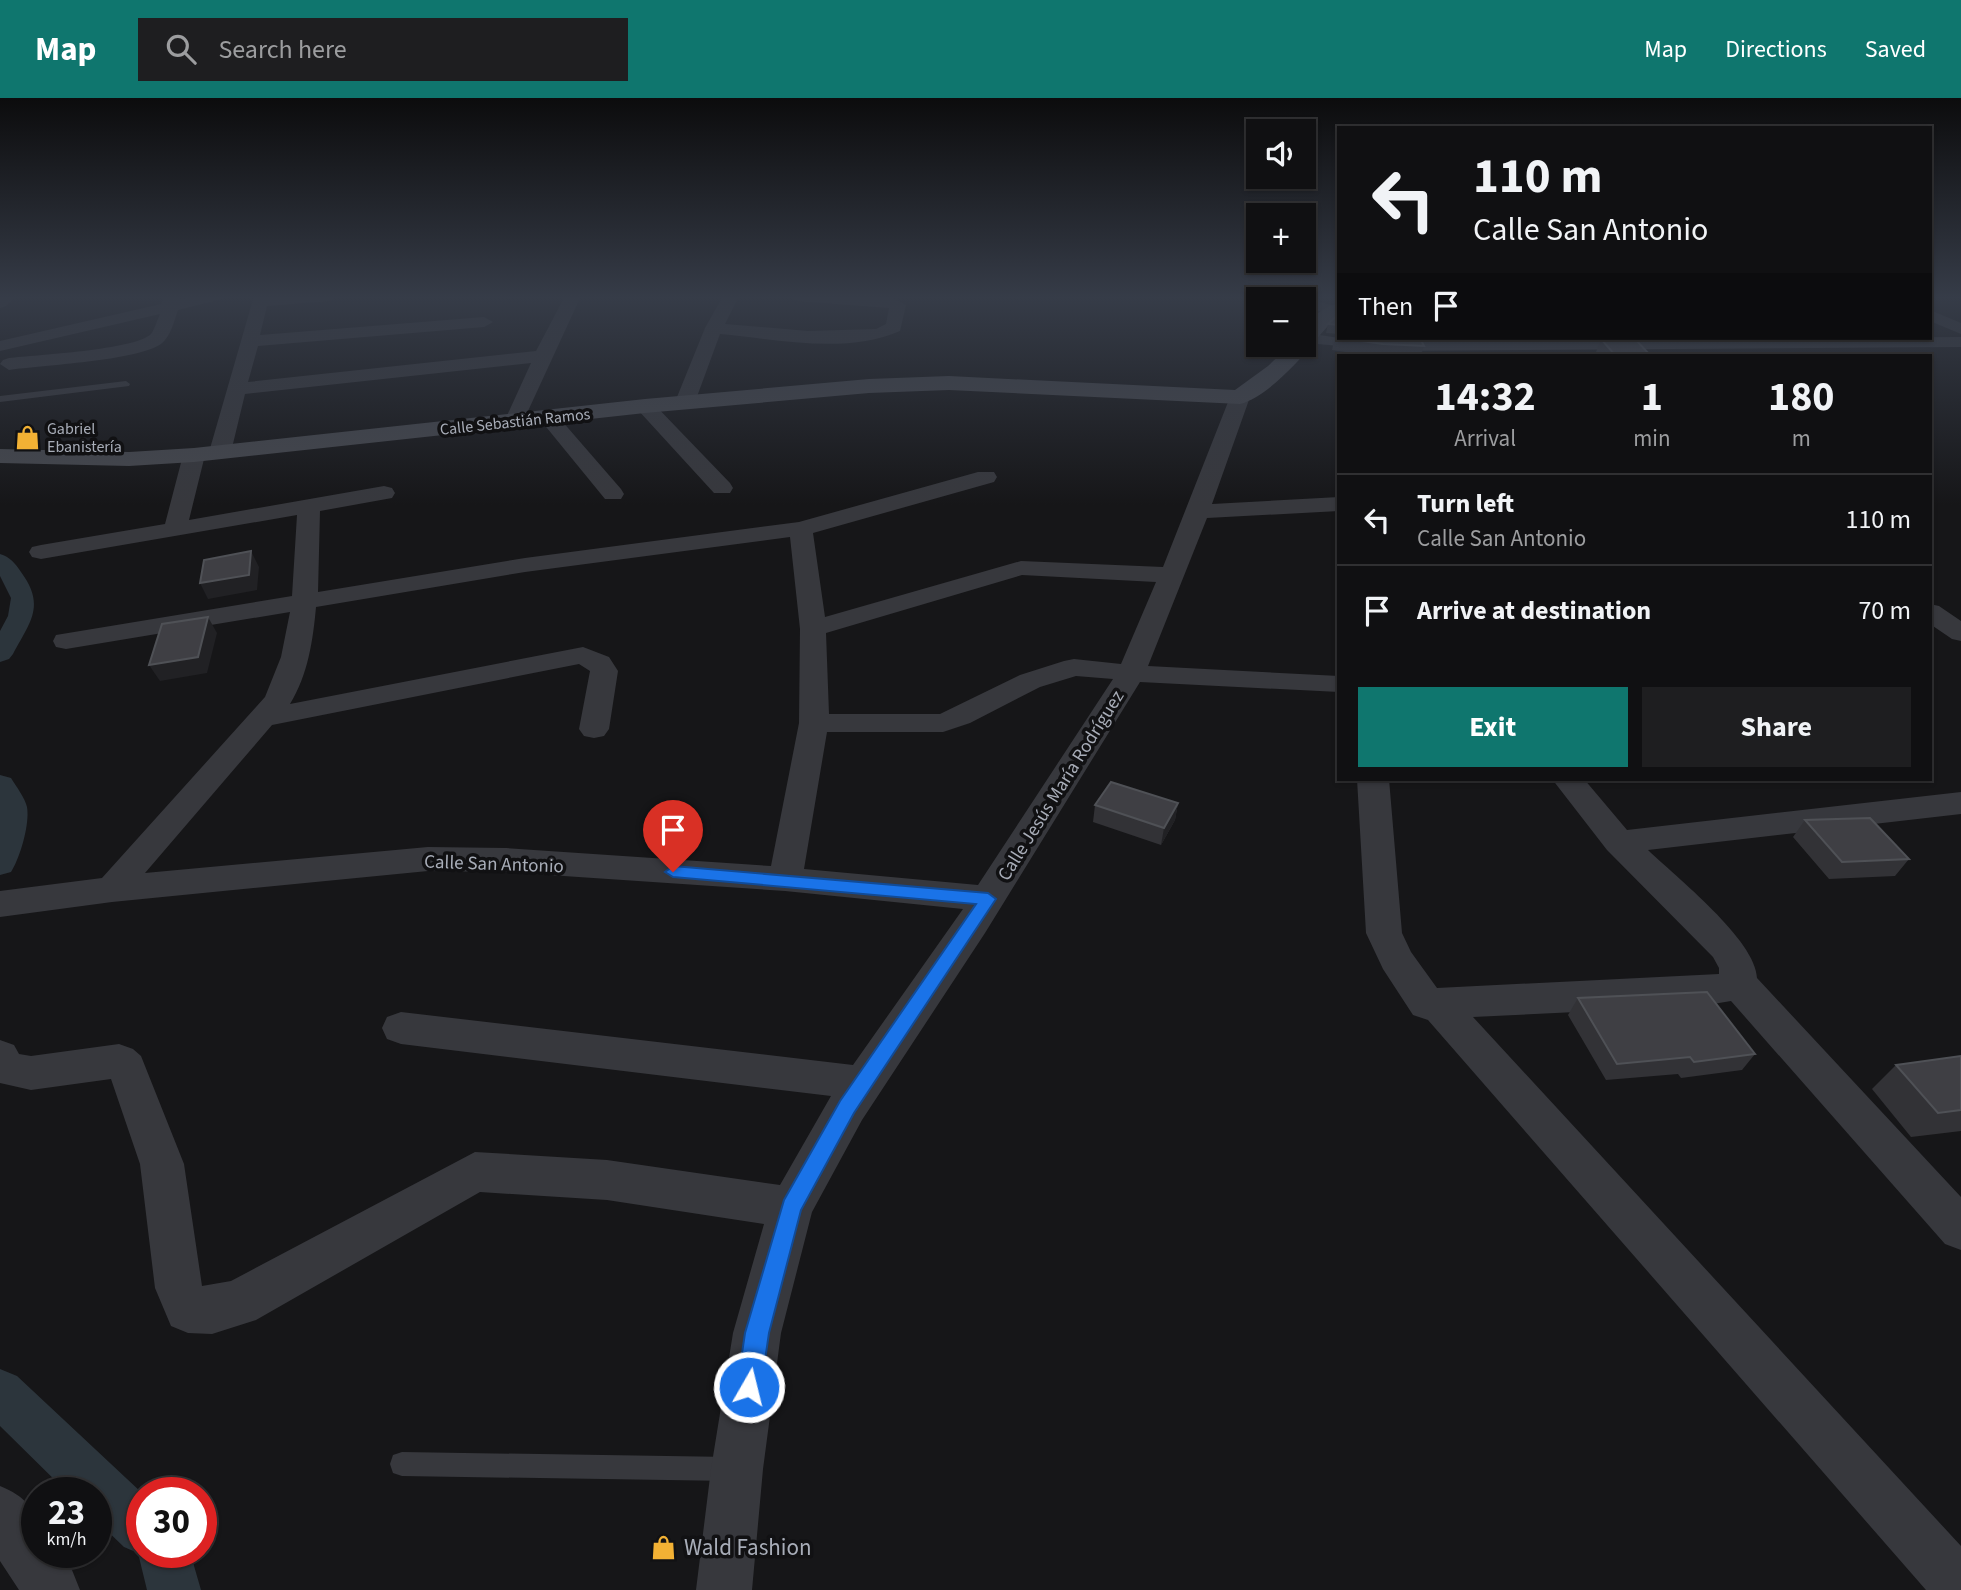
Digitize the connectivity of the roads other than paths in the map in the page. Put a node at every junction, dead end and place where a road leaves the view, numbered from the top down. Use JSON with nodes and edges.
{"nodes":[{"id":1,"x":243,"y":366,"type":"edge"},
{"id":2,"x":454,"y":366,"type":"edge"},
{"id":3,"x":539,"y":366,"type":"edge"},
{"id":4,"x":699,"y":366,"type":"edge"},
{"id":5,"x":1281,"y":366,"type":"edge"},
{"id":6,"x":126,"y":384,"type":"dead end"},
{"id":7,"x":237,"y":389,"type":"junction"},
{"id":8,"x":1240,"y":397,"type":"junction"},
{"id":9,"x":0,"y":399,"type":"edge"},
{"id":10,"x":685,"y":402,"type":"junction"},
{"id":11,"x":645,"y":406,"type":"junction"},
{"id":12,"x":548,"y":417,"type":"junction"},
{"id":13,"x":515,"y":421,"type":"junction"},
{"id":14,"x":220,"y":452,"type":"junction"},
{"id":15,"x":194,"y":455,"type":"junction"},
{"id":16,"x":0,"y":456,"type":"edge"},
{"id":17,"x":986,"y":477,"type":"dead end"},
{"id":18,"x":722,"y":488,"type":"dead end"},
{"id":19,"x":384,"y":493,"type":"dead end"},
{"id":20,"x":612,"y":494,"type":"dead end"},
{"id":21,"x":1337,"y":504,"type":"edge"},
{"id":22,"x":309,"y":506,"type":"junction"},
{"id":23,"x":1198,"y":512,"type":"junction"},
{"id":24,"x":175,"y":529,"type":"junction"},
{"id":25,"x":802,"y":529,"type":"junction"},
{"id":26,"x":41,"y":552,"type":"dead end"},
{"id":27,"x":1170,"y":575,"type":"junction"},
{"id":28,"x":304,"y":601,"type":"junction"},
{"id":29,"x":1932,"y":614,"type":"edge"},
{"id":30,"x":813,"y":629,"type":"junction"},
{"id":31,"x":1961,"y":636,"type":"edge"},
{"id":32,"x":66,"y":640,"type":"dead end"},
{"id":33,"x":1932,"y":641,"type":"edge"},
{"id":34,"x":1131,"y":673,"type":"junction"},
{"id":35,"x":1337,"y":684,"type":"edge"},
{"id":36,"x":262,"y":718,"type":"junction"},
{"id":37,"x":814,"y":723,"type":"junction"},
{"id":38,"x":594,"y":729,"type":"dead end"},
{"id":39,"x":1373,"y":781,"type":"edge"},
{"id":40,"x":1569,"y":781,"type":"edge"},
{"id":41,"x":1961,"y":803,"type":"edge"},
{"id":42,"x":1619,"y":842,"type":"junction"},
{"id":43,"x":785,"y":879,"type":"junction"},
{"id":44,"x":112,"y":890,"type":"junction"},
{"id":45,"x":988,"y":899,"type":"junction"},
{"id":46,"x":0,"y":904,"type":"edge"},
{"id":47,"x":1738,"y":983,"type":"junction"},
{"id":48,"x":1427,"y":1004,"type":"junction"},
{"id":49,"x":401,"y":1028,"type":"dead end"},
{"id":50,"x":0,"y":1057,"type":"edge"},
{"id":51,"x":863,"y":1083,"type":"junction"},
{"id":52,"x":791,"y":1207,"type":"junction"},
{"id":53,"x":1961,"y":1230,"type":"edge"},
{"id":54,"x":402,"y":1464,"type":"dead end"},
{"id":55,"x":737,"y":1469,"type":"junction"},
{"id":56,"x":0,"y":1513,"type":"edge"},
{"id":57,"x":1961,"y":1587,"type":"edge"},
{"id":58,"x":52,"y":1590,"type":"edge"},
{"id":59,"x":724,"y":1590,"type":"edge"}],
"edges":[{"from":1,"to":7,"type":"street"},
{"from":2,"to":7,"type":"street"},
{"from":3,"to":13,"type":"street"},
{"from":4,"to":10,"type":"street"},
{"from":5,"to":8,"type":"main road"},
{"from":6,"to":9,"type":"lane"},
{"from":7,"to":14,"type":"street"},
{"from":8,"to":10,"type":"main road","name":"Calle Sebastián Ramos"},
{"from":8,"to":23,"type":"street","name":"Calle Jesús María Rodríguez"},
{"from":10,"to":11,"type":"main road","name":"Calle Sebastián Ramos"},
{"from":11,"to":12,"type":"main road","name":"Calle Sebastián Ramos"},
{"from":11,"to":18,"type":"street"},
{"from":12,"to":13,"type":"main road","name":"Calle Sebastián Ramos"},
{"from":12,"to":20,"type":"street"},
{"from":13,"to":14,"type":"main road","name":"Calle Sebastián Ramos"},
{"from":14,"to":15,"type":"main road","name":"Calle Sebastián Ramos"},
{"from":15,"to":16,"type":"main road","name":"Calle Sebastián Ramos"},
{"from":15,"to":24,"type":"street"},
{"from":17,"to":25,"type":"street"},
{"from":19,"to":22,"type":"street"},
{"from":21,"to":23,"type":"street"},
{"from":22,"to":24,"type":"street"},
{"from":22,"to":28,"type":"street"},
{"from":23,"to":27,"type":"street","name":"Calle Jesús María Rodríguez"},
{"from":24,"to":26,"type":"street"},
{"from":25,"to":28,"type":"street"},
{"from":25,"to":30,"type":"street"},
{"from":27,"to":30,"type":"street"},
{"from":27,"to":34,"type":"street","name":"Calle Jesús María Rodríguez"},
{"from":28,"to":32,"type":"street"},
{"from":28,"to":36,"type":"street"},
{"from":29,"to":31,"type":"street"},
{"from":30,"to":37,"type":"street"},
{"from":31,"to":33,"type":"street"},
{"from":34,"to":35,"type":"street"},
{"from":34,"to":37,"type":"street"},
{"from":34,"to":45,"type":"street","name":"Calle Jesús María Rodríguez"},
{"from":36,"to":38,"type":"street"},
{"from":36,"to":44,"type":"street"},
{"from":37,"to":43,"type":"street"},
{"from":39,"to":48,"type":"street"},
{"from":40,"to":42,"type":"street"},
{"from":41,"to":42,"type":"street"},
{"from":42,"to":47,"type":"street"},
{"from":43,"to":44,"type":"street","name":"Calle San Antonio"},
{"from":43,"to":45,"type":"street","name":"Calle San Antonio"},
{"from":44,"to":46,"type":"street","name":"Calle San Antonio"},
{"from":45,"to":51,"type":"street","name":"Calle Jesús María Rodríguez"},
{"from":47,"to":48,"type":"street"},
{"from":47,"to":53,"type":"street"},
{"from":48,"to":57,"type":"street"},
{"from":49,"to":51,"type":"street"},
{"from":50,"to":52,"type":"street"},
{"from":51,"to":52,"type":"street","name":"Calle Jesús María Rodríguez"},
{"from":52,"to":55,"type":"street","name":"Calle Jesús María Rodríguez"},
{"from":54,"to":55,"type":"lane"},
{"from":55,"to":59,"type":"street","name":"Calle Jesús María Rodríguez"},
{"from":56,"to":58,"type":"street"}]}
